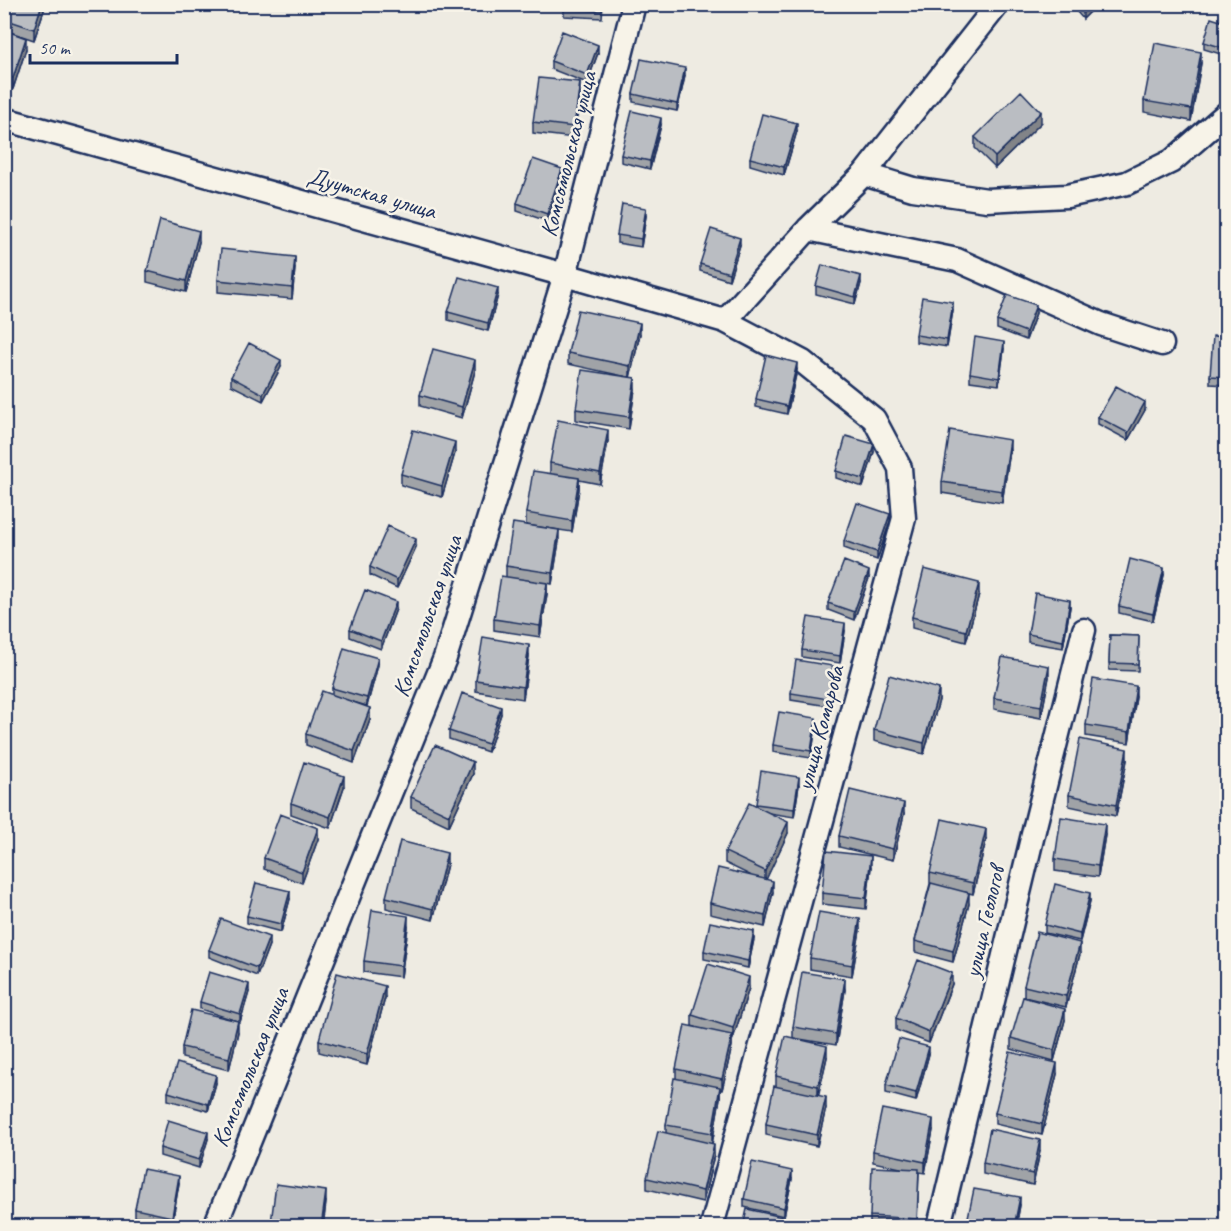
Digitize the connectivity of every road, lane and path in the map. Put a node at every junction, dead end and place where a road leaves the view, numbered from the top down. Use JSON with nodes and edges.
{"nodes":[{"id":1,"x":634,"y":4,"type":"edge"},
{"id":2,"x":998,"y":4,"type":"edge"},
{"id":3,"x":1227,"y":114,"type":"edge"},
{"id":4,"x":4,"y":119,"type":"edge"},
{"id":5,"x":864,"y":174,"type":"junction"},
{"id":6,"x":808,"y":229,"type":"junction"},
{"id":7,"x":565,"y":275,"type":"junction"},
{"id":8,"x":725,"y":321,"type":"junction"},
{"id":9,"x":1162,"y":344,"type":"dead end"},
{"id":10,"x":1084,"y":630,"type":"dead end"},
{"id":11,"x":215,"y":1227,"type":"edge"},
{"id":12,"x":712,"y":1227,"type":"edge"},
{"id":13,"x":939,"y":1227,"type":"edge"}],
"edges":[{"from":1,"to":7,"type":"street","name":"Комсомольская улица"},
{"from":2,"to":5,"type":"street"},
{"from":3,"to":5,"type":"street"},
{"from":4,"to":7,"type":"street","name":"Дуутская улица"},
{"from":5,"to":6,"type":"street"},
{"from":6,"to":8,"type":"street"},
{"from":6,"to":9,"type":"street"},
{"from":7,"to":8,"type":"street","name":"Дуутская улица"},
{"from":7,"to":11,"type":"street","name":"Комсомольская улица"},
{"from":8,"to":12,"type":"street","name":"улица Комарова"},
{"from":10,"to":13,"type":"street","name":"улица Геологов"}]}
